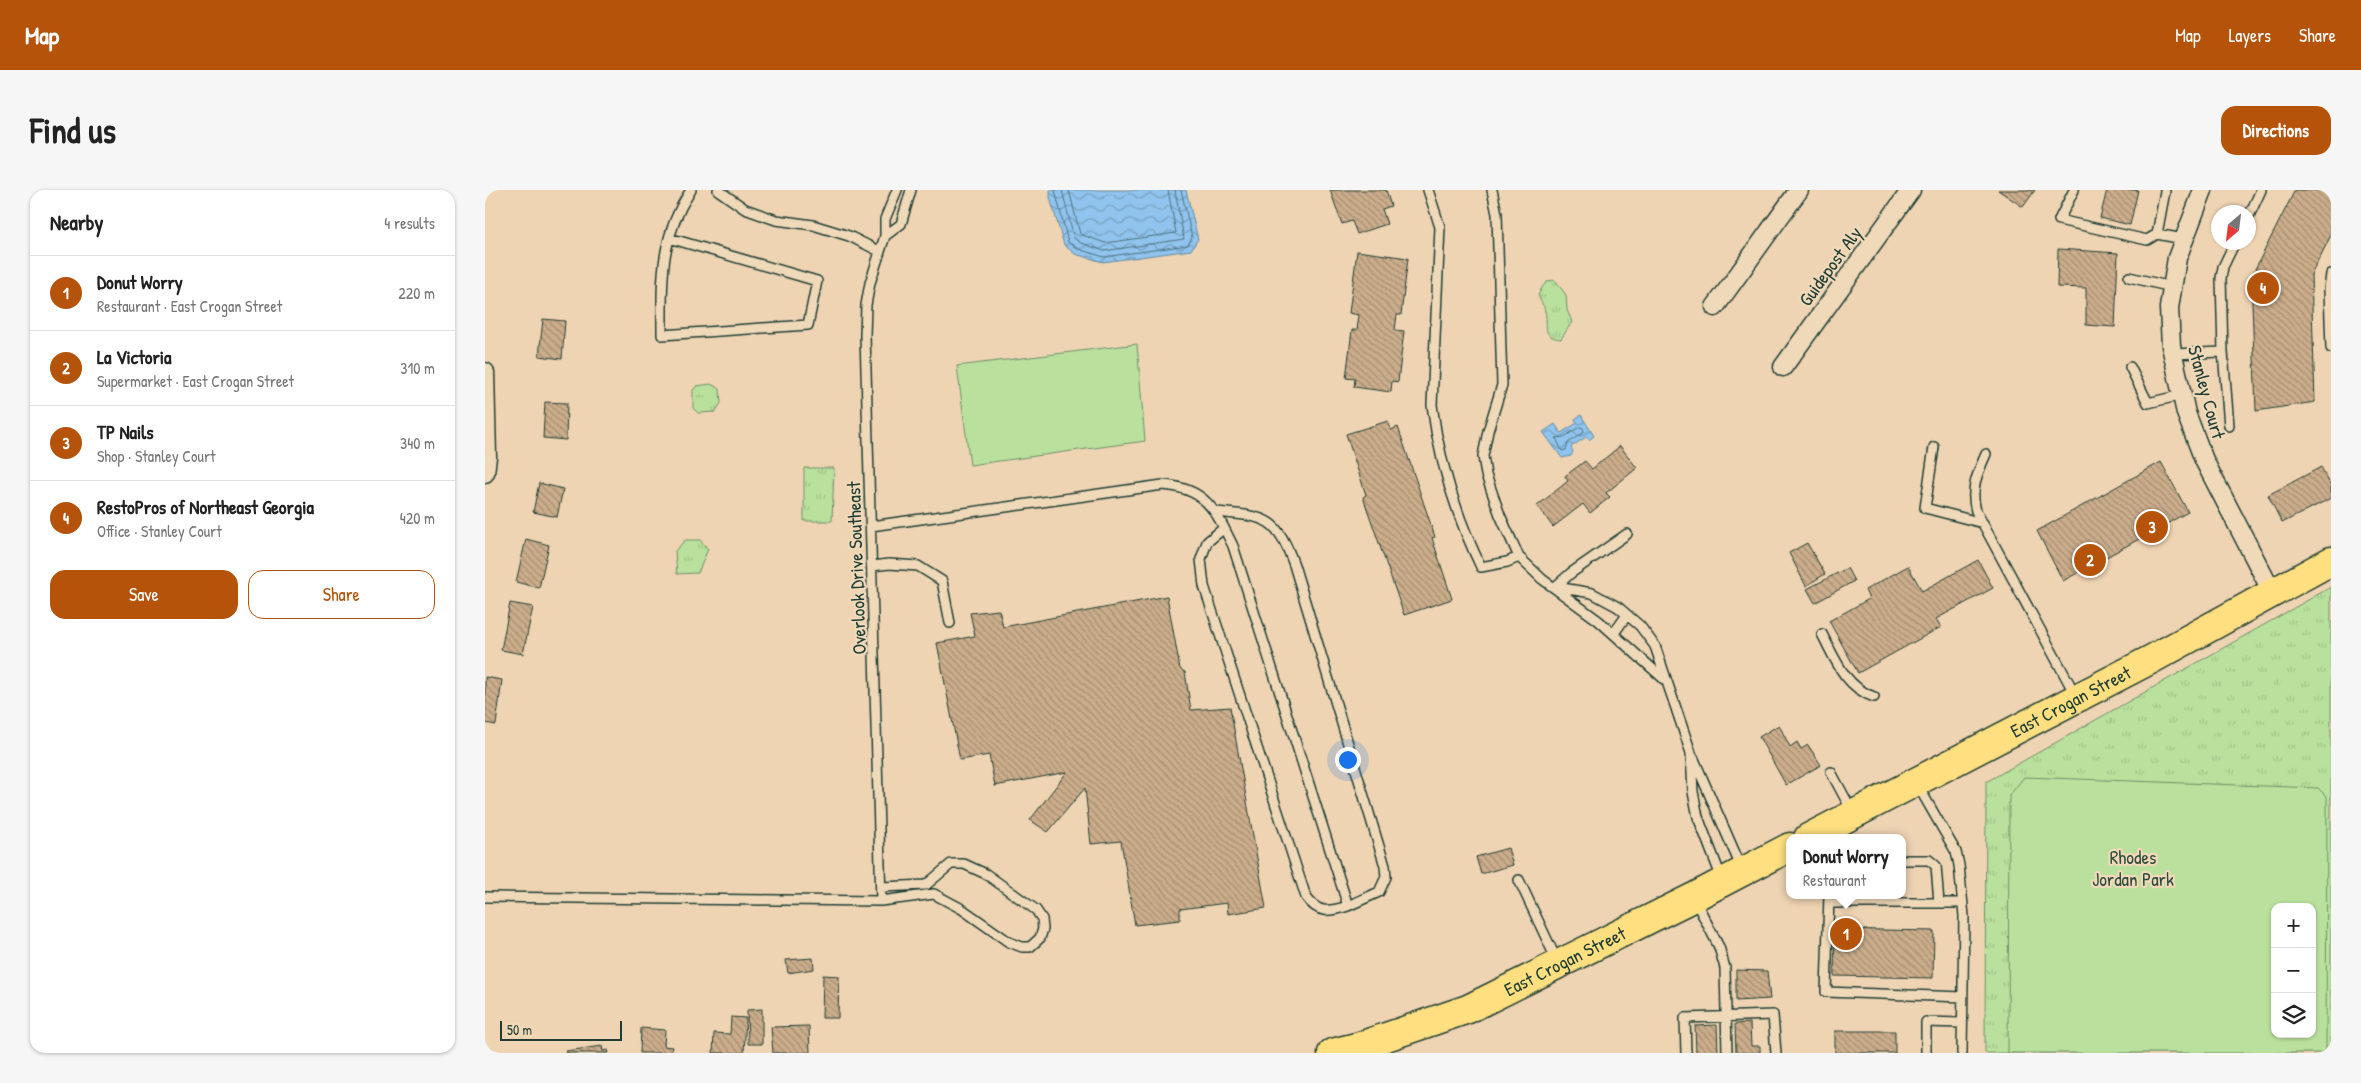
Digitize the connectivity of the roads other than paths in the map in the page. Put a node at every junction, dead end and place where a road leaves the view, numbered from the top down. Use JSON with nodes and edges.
{"nodes":[{"id":1,"x":691,"y":190,"type":"edge"},
{"id":2,"x":718,"y":190,"type":"edge"},
{"id":3,"x":897,"y":190,"type":"edge"},
{"id":4,"x":911,"y":190,"type":"edge"},
{"id":5,"x":1428,"y":190,"type":"edge"},
{"id":6,"x":1492,"y":190,"type":"edge"},
{"id":7,"x":1799,"y":190,"type":"edge"},
{"id":8,"x":1911,"y":190,"type":"edge"},
{"id":9,"x":2074,"y":190,"type":"edge"},
{"id":10,"x":2203,"y":190,"type":"edge"},
{"id":11,"x":2261,"y":190,"type":"edge"},
{"id":12,"x":2165,"y":191,"type":"dead end"},
{"id":13,"x":2254,"y":205,"type":"edge"},
{"id":14,"x":2157,"y":234,"type":"junction"},
{"id":15,"x":885,"y":236,"type":"junction"},
{"id":16,"x":669,"y":238,"type":"junction"},
{"id":17,"x":2183,"y":239,"type":"junction"},
{"id":18,"x":2231,"y":250,"type":"edge"},
{"id":19,"x":879,"y":251,"type":"junction"},
{"id":20,"x":2331,"y":274,"type":"edge"},
{"id":21,"x":2129,"y":276,"type":"dead end"},
{"id":22,"x":2172,"y":287,"type":"junction"},
{"id":23,"x":1715,"y":307,"type":"dead end"},
{"id":24,"x":2331,"y":348,"type":"edge"},
{"id":25,"x":2223,"y":352,"type":"junction"},
{"id":26,"x":2173,"y":354,"type":"junction"},
{"id":27,"x":1783,"y":367,"type":"dead end"},
{"id":28,"x":2130,"y":367,"type":"dead end"},
{"id":29,"x":485,"y":372,"type":"edge"},
{"id":30,"x":2182,"y":395,"type":"junction"},
{"id":31,"x":486,"y":401,"type":"edge"},
{"id":32,"x":2229,"y":426,"type":"dead end"},
{"id":33,"x":1934,"y":447,"type":"dead end"},
{"id":34,"x":1986,"y":454,"type":"dead end"},
{"id":35,"x":485,"y":473,"type":"edge"},
{"id":36,"x":1216,"y":512,"type":"junction"},
{"id":37,"x":1983,"y":523,"type":"junction"},
{"id":38,"x":871,"y":526,"type":"junction"},
{"id":39,"x":1224,"y":528,"type":"junction"},
{"id":40,"x":1627,"y":534,"type":"dead end"},
{"id":41,"x":1519,"y":557,"type":"junction"},
{"id":42,"x":2331,"y":560,"type":"edge"},
{"id":43,"x":872,"y":566,"type":"junction"},
{"id":44,"x":1555,"y":587,"type":"junction"},
{"id":45,"x":2273,"y":594,"type":"junction"},
{"id":46,"x":1627,"y":615,"type":"junction"},
{"id":47,"x":950,"y":623,"type":"dead end"},
{"id":48,"x":1614,"y":633,"type":"junction"},
{"id":49,"x":1822,"y":634,"type":"dead end"},
{"id":50,"x":1665,"y":680,"type":"junction"},
{"id":51,"x":1874,"y":697,"type":"dead end"},
{"id":52,"x":2077,"y":698,"type":"junction"},
{"id":53,"x":1691,"y":753,"type":"junction"},
{"id":54,"x":1831,"y":772,"type":"dead end"},
{"id":55,"x":1916,"y":781,"type":"junction"},
{"id":56,"x":1854,"y":814,"type":"junction"},
{"id":57,"x":1816,"y":834,"type":"edge"},
{"id":58,"x":1786,"y":849,"type":"edge"},
{"id":59,"x":1906,"y":860,"type":"edge"},
{"id":60,"x":1733,"y":877,"type":"junction"},
{"id":61,"x":1519,"y":880,"type":"dead end"},
{"id":62,"x":881,"y":886,"type":"junction"},
{"id":63,"x":485,"y":897,"type":"edge"},
{"id":64,"x":1694,"y":897,"type":"junction"},
{"id":65,"x":1829,"y":899,"type":"edge"},
{"id":66,"x":881,"y":901,"type":"junction"},
{"id":67,"x":1939,"y":903,"type":"junction"},
{"id":68,"x":1963,"y":903,"type":"junction"},
{"id":69,"x":1348,"y":906,"type":"junction"},
{"id":70,"x":1559,"y":964,"type":"junction"},
{"id":71,"x":1963,"y":997,"type":"junction"},
{"id":72,"x":1725,"y":1017,"type":"junction"},
{"id":73,"x":1962,"y":1022,"type":"junction"},
{"id":74,"x":1332,"y":1053,"type":"edge"},
{"id":75,"x":1686,"y":1053,"type":"edge"},
{"id":76,"x":1727,"y":1053,"type":"edge"},
{"id":77,"x":1776,"y":1053,"type":"edge"},
{"id":78,"x":1926,"y":1053,"type":"edge"},
{"id":79,"x":1962,"y":1053,"type":"edge"}],
"edges":[{"from":1,"to":16,"type":"lane"},
{"from":2,"to":19,"type":"lane"},
{"from":3,"to":15,"type":"lane"},
{"from":4,"to":15,"type":"lane"},
{"from":5,"to":41,"type":"lane"},
{"from":6,"to":41,"type":"lane"},
{"from":7,"to":23,"type":"street"},
{"from":8,"to":27,"type":"street","name":"Guidepost Aly"},
{"from":9,"to":14,"type":"lane"},
{"from":10,"to":17,"type":"street","name":"Stanley Court"},
{"from":11,"to":13,"type":"lane"},
{"from":12,"to":14,"type":"lane"},
{"from":14,"to":17,"type":"lane"},
{"from":15,"to":19,"type":"lane","name":"Overlook Drive Southeast"},
{"from":16,"to":16,"type":"lane"},
{"from":17,"to":22,"type":"street","name":"Stanley Court"},
{"from":18,"to":25,"type":"lane"},
{"from":19,"to":38,"type":"lane","name":"Overlook Drive Southeast"},
{"from":20,"to":24,"type":"lane"},
{"from":21,"to":22,"type":"lane"},
{"from":22,"to":26,"type":"street","name":"Stanley Court"},
{"from":25,"to":26,"type":"lane"},
{"from":25,"to":32,"type":"lane"},
{"from":26,"to":30,"type":"street","name":"Stanley Court"},
{"from":28,"to":30,"type":"lane"},
{"from":29,"to":31,"type":"street"},
{"from":30,"to":45,"type":"street","name":"Stanley Court"},
{"from":31,"to":35,"type":"street"},
{"from":33,"to":37,"type":"lane"},
{"from":34,"to":37,"type":"lane"},
{"from":36,"to":38,"type":"lane"},
{"from":36,"to":39,"type":"lane"},
{"from":36,"to":69,"type":"lane"},
{"from":37,"to":52,"type":"lane"},
{"from":38,"to":43,"type":"lane","name":"Overlook Drive Southeast"},
{"from":39,"to":69,"type":"lane"},
{"from":39,"to":69,"type":"lane"},
{"from":40,"to":44,"type":"lane"},
{"from":41,"to":44,"type":"lane"},
{"from":42,"to":45,"type":"main road","name":"East Crogan Street"},
{"from":43,"to":47,"type":"lane"},
{"from":43,"to":62,"type":"lane","name":"Overlook Drive Southeast"},
{"from":44,"to":46,"type":"lane"},
{"from":44,"to":48,"type":"lane"},
{"from":45,"to":52,"type":"main road","name":"East Crogan Street"},
{"from":46,"to":48,"type":"lane"},
{"from":46,"to":50,"type":"lane"},
{"from":48,"to":50,"type":"lane"},
{"from":49,"to":51,"type":"lane"},
{"from":50,"to":53,"type":"lane"},
{"from":52,"to":55,"type":"main road","name":"East Crogan Street"},
{"from":53,"to":60,"type":"lane"},
{"from":53,"to":60,"type":"lane"},
{"from":54,"to":56,"type":"lane"},
{"from":55,"to":56,"type":"main road","name":"East Crogan Street"},
{"from":55,"to":68,"type":"lane"},
{"from":56,"to":57,"type":"main road","name":"East Crogan Street"},
{"from":58,"to":60,"type":"main road","name":"East Crogan Street"},
{"from":59,"to":67,"type":"lane"},
{"from":60,"to":64,"type":"main road","name":"East Crogan Street"},
{"from":61,"to":70,"type":"lane"},
{"from":62,"to":66,"type":"lane","name":"Overlook Drive Southeast"},
{"from":62,"to":66,"type":"lane"},
{"from":63,"to":66,"type":"lane"},
{"from":64,"to":70,"type":"main road","name":"East Crogan Street"},
{"from":64,"to":72,"type":"lane"},
{"from":65,"to":67,"type":"lane"},
{"from":65,"to":71,"type":"lane"},
{"from":67,"to":68,"type":"lane"},
{"from":68,"to":71,"type":"lane"},
{"from":70,"to":74,"type":"main road","name":"East Crogan Street"},
{"from":71,"to":73,"type":"lane"},
{"from":72,"to":75,"type":"lane"},
{"from":72,"to":76,"type":"lane"},
{"from":72,"to":77,"type":"lane"},
{"from":73,"to":78,"type":"lane"},
{"from":73,"to":79,"type":"lane"}]}
